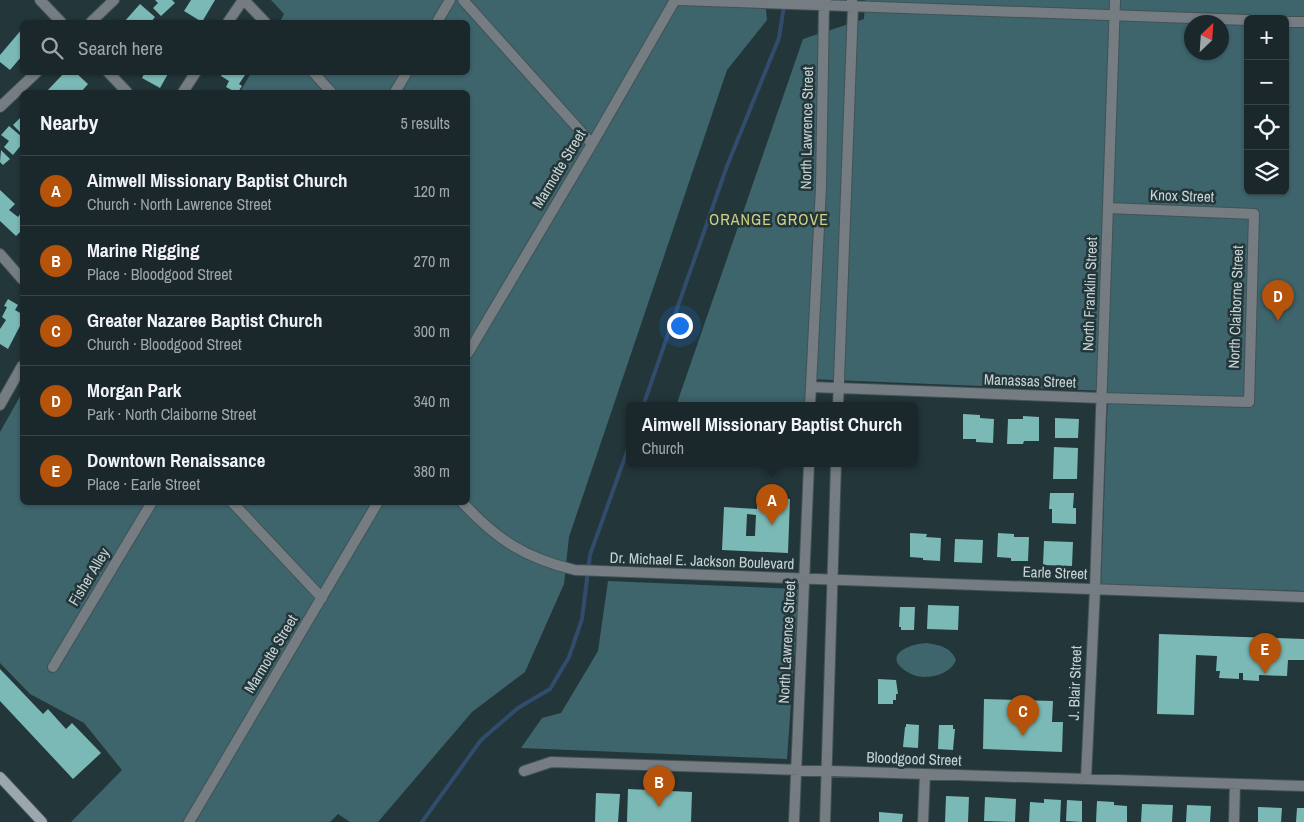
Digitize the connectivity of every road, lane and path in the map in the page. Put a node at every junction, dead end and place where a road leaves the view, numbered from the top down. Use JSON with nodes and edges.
{"nodes":[{"id":1,"x":40,"y":0,"type":"edge"},
{"id":2,"x":114,"y":0,"type":"edge"},
{"id":3,"x":244,"y":0,"type":"edge"},
{"id":4,"x":450,"y":0,"type":"edge"},
{"id":5,"x":463,"y":0,"type":"edge"},
{"id":6,"x":675,"y":0,"type":"edge"},
{"id":7,"x":679,"y":0,"type":"edge"},
{"id":8,"x":1115,"y":0,"type":"edge"},
{"id":9,"x":825,"y":3,"type":"edge"},
{"id":10,"x":852,"y":3,"type":"edge"},
{"id":11,"x":1115,"y":16,"type":"junction"},
{"id":12,"x":59,"y":20,"type":"edge"},
{"id":13,"x":93,"y":20,"type":"edge"},
{"id":14,"x":229,"y":20,"type":"edge"},
{"id":15,"x":264,"y":20,"type":"edge"},
{"id":16,"x":438,"y":20,"type":"edge"},
{"id":17,"x":1244,"y":20,"type":"edge"},
{"id":18,"x":1289,"y":22,"type":"edge"},
{"id":19,"x":1304,"y":22,"type":"edge"},
{"id":20,"x":34,"y":75,"type":"edge"},
{"id":21,"x":111,"y":75,"type":"edge"},
{"id":22,"x":194,"y":75,"type":"edge"},
{"id":23,"x":315,"y":75,"type":"edge"},
{"id":24,"x":405,"y":75,"type":"edge"},
{"id":25,"x":125,"y":90,"type":"edge"},
{"id":26,"x":184,"y":90,"type":"edge"},
{"id":27,"x":329,"y":90,"type":"edge"},
{"id":28,"x":396,"y":90,"type":"edge"},
{"id":29,"x":0,"y":107,"type":"edge"},
{"id":30,"x":592,"y":144,"type":"junction"},
{"id":31,"x":1108,"y":208,"type":"junction"},
{"id":32,"x":1254,"y":214,"type":"joint"},
{"id":33,"x":0,"y":254,"type":"edge"},
{"id":34,"x":20,"y":276,"type":"edge"},
{"id":35,"x":470,"y":350,"type":"edge"},
{"id":36,"x":20,"y":370,"type":"edge"},
{"id":37,"x":811,"y":387,"type":"junction"},
{"id":38,"x":839,"y":389,"type":"junction"},
{"id":39,"x":1100,"y":398,"type":"junction"},
{"id":40,"x":810,"y":402,"type":"edge"},
{"id":41,"x":838,"y":402,"type":"edge"},
{"id":42,"x":1249,"y":402,"type":"joint"},
{"id":43,"x":0,"y":405,"type":"edge"},
{"id":44,"x":809,"y":467,"type":"edge"},
{"id":45,"x":836,"y":467,"type":"edge"},
{"id":46,"x":150,"y":505,"type":"edge"},
{"id":47,"x":235,"y":505,"type":"edge"},
{"id":48,"x":376,"y":505,"type":"edge"},
{"id":49,"x":465,"y":505,"type":"edge"},
{"id":50,"x":805,"y":579,"type":"junction"},
{"id":51,"x":834,"y":580,"type":"junction"},
{"id":52,"x":1095,"y":589,"type":"junction"},
{"id":53,"x":322,"y":598,"type":"junction"},
{"id":54,"x":1304,"y":598,"type":"edge"},
{"id":55,"x":53,"y":667,"type":"dead end"},
{"id":56,"x":796,"y":770,"type":"junction"},
{"id":57,"x":524,"y":771,"type":"dead end"},
{"id":58,"x":825,"y":771,"type":"junction"},
{"id":59,"x":925,"y":774,"type":"junction"},
{"id":60,"x":0,"y":777,"type":"edge"},
{"id":61,"x":1086,"y":779,"type":"junction"},
{"id":62,"x":1235,"y":784,"type":"junction"},
{"id":63,"x":1304,"y":786,"type":"edge"},
{"id":64,"x":42,"y":822,"type":"edge"},
{"id":65,"x":189,"y":822,"type":"edge"},
{"id":66,"x":794,"y":822,"type":"edge"},
{"id":67,"x":824,"y":822,"type":"edge"},
{"id":68,"x":924,"y":822,"type":"edge"},
{"id":69,"x":1234,"y":822,"type":"edge"}],
"edges":[{"from":1,"to":12,"type":"street"},
{"from":2,"to":13,"type":"street"},
{"from":3,"to":14,"type":"street"},
{"from":3,"to":15,"type":"street"},
{"from":4,"to":16,"type":"street"},
{"from":5,"to":30,"type":"street"},
{"from":6,"to":30,"type":"street","name":"Marmotte Street"},
{"from":7,"to":9,"type":"street"},
{"from":8,"to":11,"type":"street","name":"North Franklin Street"},
{"from":9,"to":10,"type":"street"},
{"from":9,"to":37,"type":"street","name":"North Lawrence Street"},
{"from":10,"to":11,"type":"street"},
{"from":10,"to":38,"type":"street"},
{"from":11,"to":17,"type":"street"},
{"from":11,"to":31,"type":"street","name":"North Franklin Street"},
{"from":18,"to":19,"type":"street"},
{"from":20,"to":29,"type":"street"},
{"from":21,"to":25,"type":"street"},
{"from":22,"to":26,"type":"street"},
{"from":23,"to":27,"type":"street"},
{"from":24,"to":28,"type":"street"},
{"from":30,"to":35,"type":"street","name":"Marmotte Street"},
{"from":31,"to":32,"type":"street","name":"Knox Street"},
{"from":31,"to":39,"type":"street","name":"North Franklin Street"},
{"from":32,"to":42,"type":"street","name":"North Claiborne Street"},
{"from":33,"to":34,"type":"street"},
{"from":36,"to":43,"type":"street"},
{"from":37,"to":38,"type":"street","name":"Manassas Street"},
{"from":37,"to":40,"type":"street","name":"North Lawrence Street"},
{"from":38,"to":39,"type":"street","name":"Manassas Street"},
{"from":38,"to":41,"type":"street"},
{"from":39,"to":42,"type":"street","name":"Manassas Street"},
{"from":39,"to":52,"type":"street","name":"North Franklin Street"},
{"from":44,"to":50,"type":"street","name":"North Lawrence Street"},
{"from":45,"to":51,"type":"street"},
{"from":46,"to":55,"type":"street","name":"Fisher Alley"},
{"from":47,"to":53,"type":"street"},
{"from":48,"to":53,"type":"street","name":"Marmotte Street"},
{"from":49,"to":50,"type":"street","name":"Dr. Michael E. Jackson Boulevard"},
{"from":50,"to":51,"type":"street","name":"Earle Street"},
{"from":50,"to":56,"type":"street","name":"North Lawrence Street"},
{"from":51,"to":52,"type":"street","name":"Earle Street"},
{"from":51,"to":58,"type":"street"},
{"from":52,"to":54,"type":"street","name":"Earle Street"},
{"from":52,"to":61,"type":"street","name":"J. Blair Street"},
{"from":53,"to":65,"type":"street","name":"Marmotte Street"},
{"from":56,"to":57,"type":"street","name":"Bloodgood Street"},
{"from":56,"to":58,"type":"street","name":"Bloodgood Street"},
{"from":56,"to":66,"type":"street","name":"North Lawrence Street"},
{"from":58,"to":59,"type":"street","name":"Bloodgood Street"},
{"from":58,"to":67,"type":"street"},
{"from":59,"to":61,"type":"street","name":"Bloodgood Street"},
{"from":59,"to":68,"type":"street"},
{"from":60,"to":64,"type":"main road"},
{"from":61,"to":62,"type":"street","name":"Bloodgood Street"},
{"from":62,"to":63,"type":"street","name":"Bloodgood Street"},
{"from":62,"to":69,"type":"street"}]}
